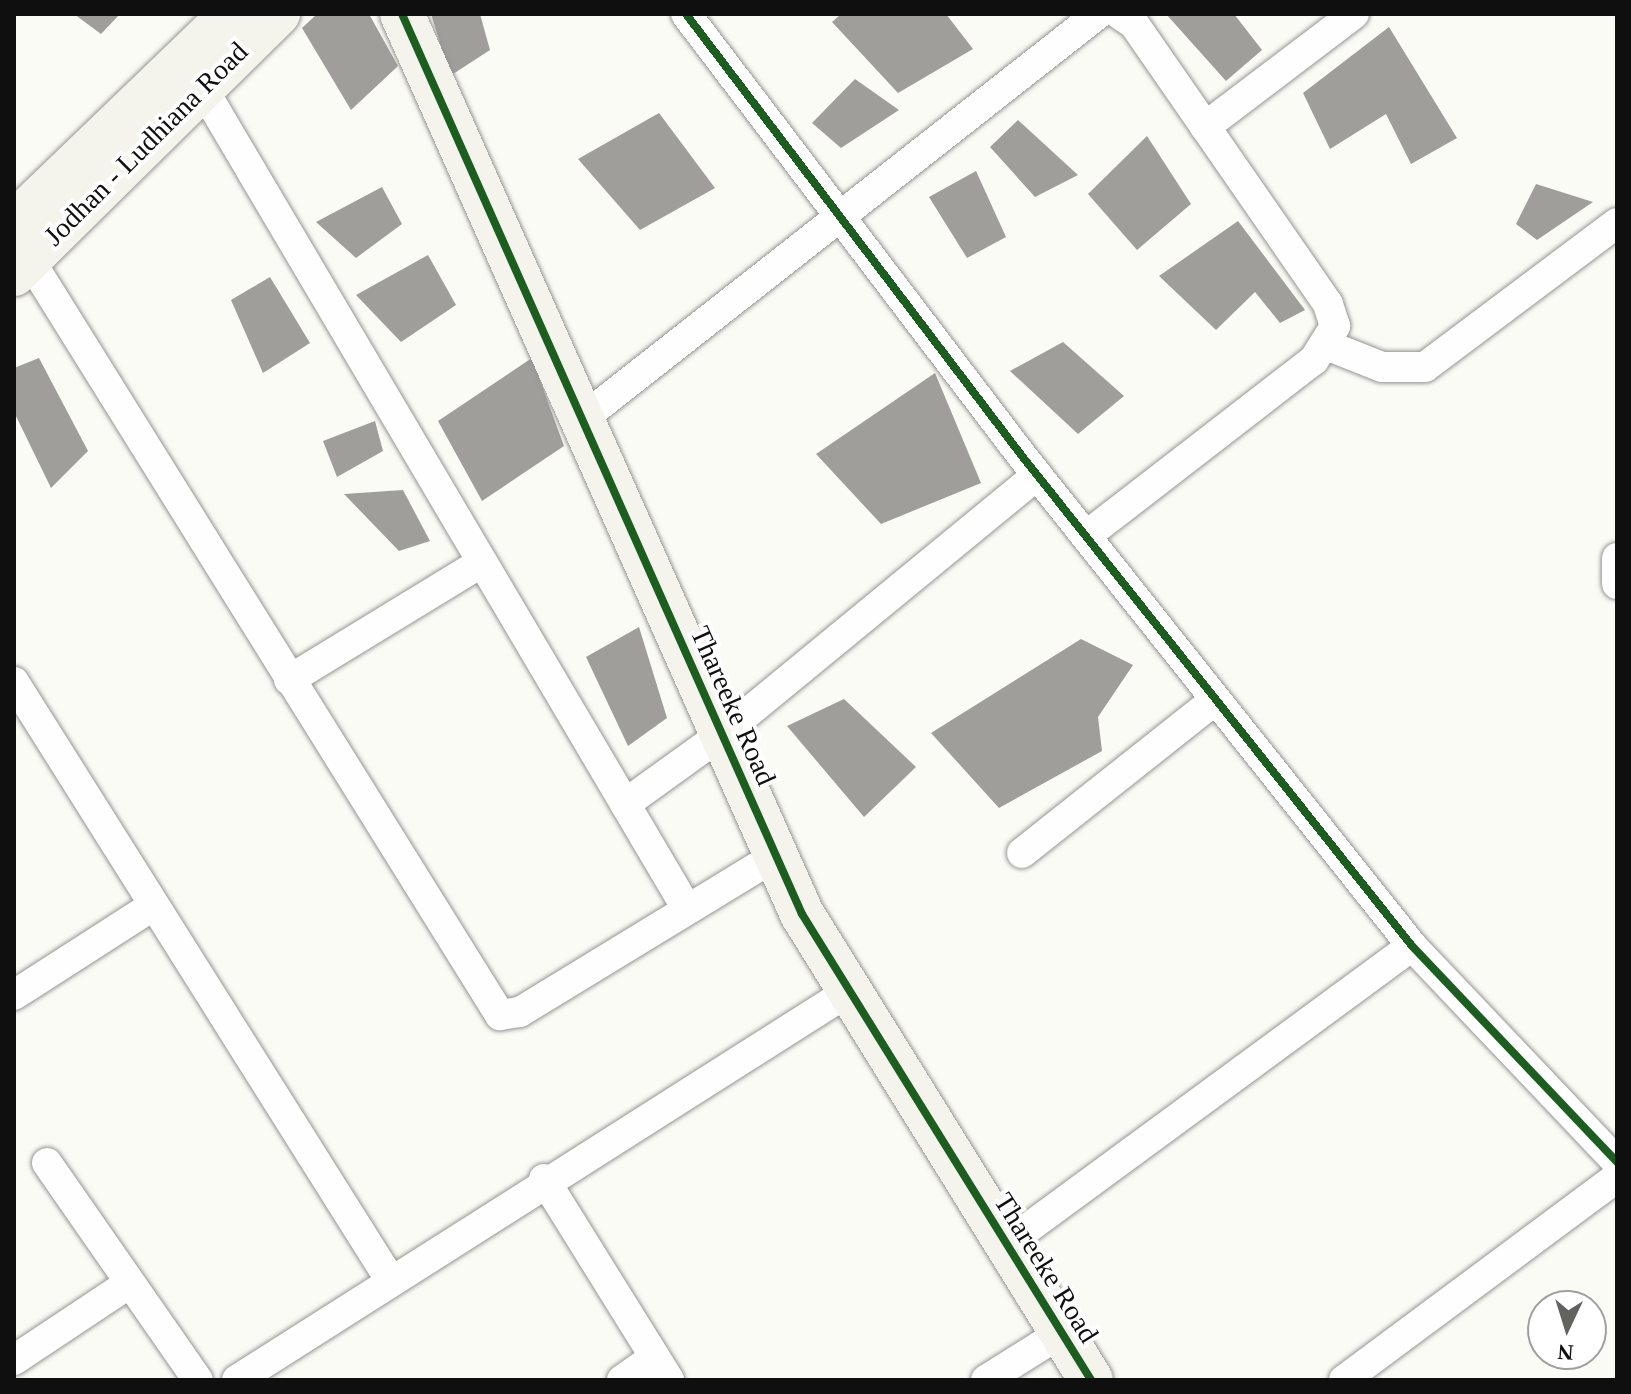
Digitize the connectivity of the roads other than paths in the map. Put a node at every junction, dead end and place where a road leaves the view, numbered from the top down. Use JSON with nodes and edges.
{"nodes":[{"id":1,"x":231,"y":14,"type":"edge"},
{"id":2,"x":278,"y":14,"type":"edge"},
{"id":3,"x":402,"y":14,"type":"edge"},
{"id":4,"x":686,"y":14,"type":"edge"},
{"id":5,"x":1098,"y":14,"type":"edge"},
{"id":6,"x":1119,"y":14,"type":"edge"},
{"id":7,"x":1354,"y":14,"type":"edge"},
{"id":8,"x":203,"y":89,"type":"junction"},
{"id":9,"x":1205,"y":127,"type":"junction"},
{"id":10,"x":838,"y":215,"type":"junction"},
{"id":11,"x":1617,"y":223,"type":"edge"},
{"id":12,"x":19,"y":252,"type":"edge"},
{"id":13,"x":1329,"y":346,"type":"junction"},
{"id":14,"x":582,"y":419,"type":"junction"},
{"id":15,"x":1037,"y":475,"type":"junction"},
{"id":16,"x":1086,"y":536,"type":"junction"},
{"id":17,"x":1617,"y":558,"type":"edge"},
{"id":18,"x":482,"y":562,"type":"junction"},
{"id":19,"x":1617,"y":584,"type":"edge"},
{"id":20,"x":289,"y":680,"type":"junction"},
{"id":21,"x":14,"y":682,"type":"edge"},
{"id":22,"x":1214,"y":701,"type":"junction"},
{"id":23,"x":722,"y":734,"type":"junction"},
{"id":24,"x":625,"y":804,"type":"junction"},
{"id":25,"x":1022,"y":853,"type":"dead end"},
{"id":26,"x":776,"y":856,"type":"junction"},
{"id":27,"x":151,"y":907,"type":"junction"},
{"id":28,"x":686,"y":907,"type":"junction"},
{"id":29,"x":1412,"y":946,"type":"junction"},
{"id":30,"x":846,"y":993,"type":"junction"},
{"id":31,"x":14,"y":995,"type":"edge"},
{"id":32,"x":1617,"y":1162,"type":"edge"},
{"id":33,"x":47,"y":1163,"type":"dead end"},
{"id":34,"x":1617,"y":1177,"type":"edge"},
{"id":35,"x":544,"y":1179,"type":"junction"},
{"id":36,"x":1005,"y":1245,"type":"junction"},
{"id":37,"x":389,"y":1278,"type":"junction"},
{"id":38,"x":130,"y":1283,"type":"junction"},
{"id":39,"x":1061,"y":1333,"type":"junction"},
{"id":40,"x":14,"y":1360,"type":"edge"},
{"id":41,"x":662,"y":1368,"type":"edge"},
{"id":42,"x":198,"y":1380,"type":"edge"},
{"id":43,"x":237,"y":1380,"type":"edge"},
{"id":44,"x":622,"y":1380,"type":"edge"},
{"id":45,"x":986,"y":1380,"type":"edge"},
{"id":46,"x":1091,"y":1380,"type":"edge"},
{"id":47,"x":1344,"y":1380,"type":"edge"}],
"edges":[{"from":1,"to":12,"type":"street","name":"Jodhan - Ludhiana Road"},
{"from":2,"to":8,"type":"street","name":"Jodhan - Ludhiana Road"},
{"from":3,"to":14,"type":"street","name":"Thareeke Road"},
{"from":4,"to":10,"type":"street"},
{"from":5,"to":10,"type":"street"},
{"from":6,"to":9,"type":"street"},
{"from":7,"to":9,"type":"street"},
{"from":8,"to":12,"type":"street","name":"Jodhan - Ludhiana Road"},
{"from":8,"to":18,"type":"street"},
{"from":9,"to":13,"type":"street"},
{"from":10,"to":14,"type":"street"},
{"from":10,"to":15,"type":"street"},
{"from":11,"to":13,"type":"street"},
{"from":12,"to":20,"type":"street"},
{"from":13,"to":16,"type":"street"},
{"from":14,"to":23,"type":"street","name":"Thareeke Road"},
{"from":15,"to":16,"type":"street"},
{"from":15,"to":23,"type":"street"},
{"from":16,"to":22,"type":"street"},
{"from":17,"to":19,"type":"street"},
{"from":18,"to":20,"type":"street"},
{"from":18,"to":24,"type":"street"},
{"from":20,"to":28,"type":"street"},
{"from":21,"to":27,"type":"street"},
{"from":22,"to":25,"type":"street"},
{"from":22,"to":29,"type":"street"},
{"from":23,"to":24,"type":"street"},
{"from":23,"to":26,"type":"street","name":"Thareeke Road"},
{"from":24,"to":28,"type":"street"},
{"from":26,"to":28,"type":"street"},
{"from":26,"to":30,"type":"street","name":"Thareeke Road"},
{"from":27,"to":31,"type":"street"},
{"from":27,"to":37,"type":"street"},
{"from":29,"to":32,"type":"street"},
{"from":29,"to":36,"type":"street"},
{"from":30,"to":35,"type":"street"},
{"from":30,"to":36,"type":"street","name":"Thareeke Road"},
{"from":33,"to":38,"type":"street"},
{"from":34,"to":47,"type":"street"},
{"from":35,"to":37,"type":"street"},
{"from":35,"to":41,"type":"street"},
{"from":36,"to":39,"type":"street","name":"Thareeke Road"},
{"from":37,"to":43,"type":"street"},
{"from":38,"to":40,"type":"street"},
{"from":38,"to":42,"type":"street"},
{"from":39,"to":45,"type":"street"},
{"from":39,"to":46,"type":"street","name":"Thareeke Road"},
{"from":41,"to":44,"type":"street"}]}
